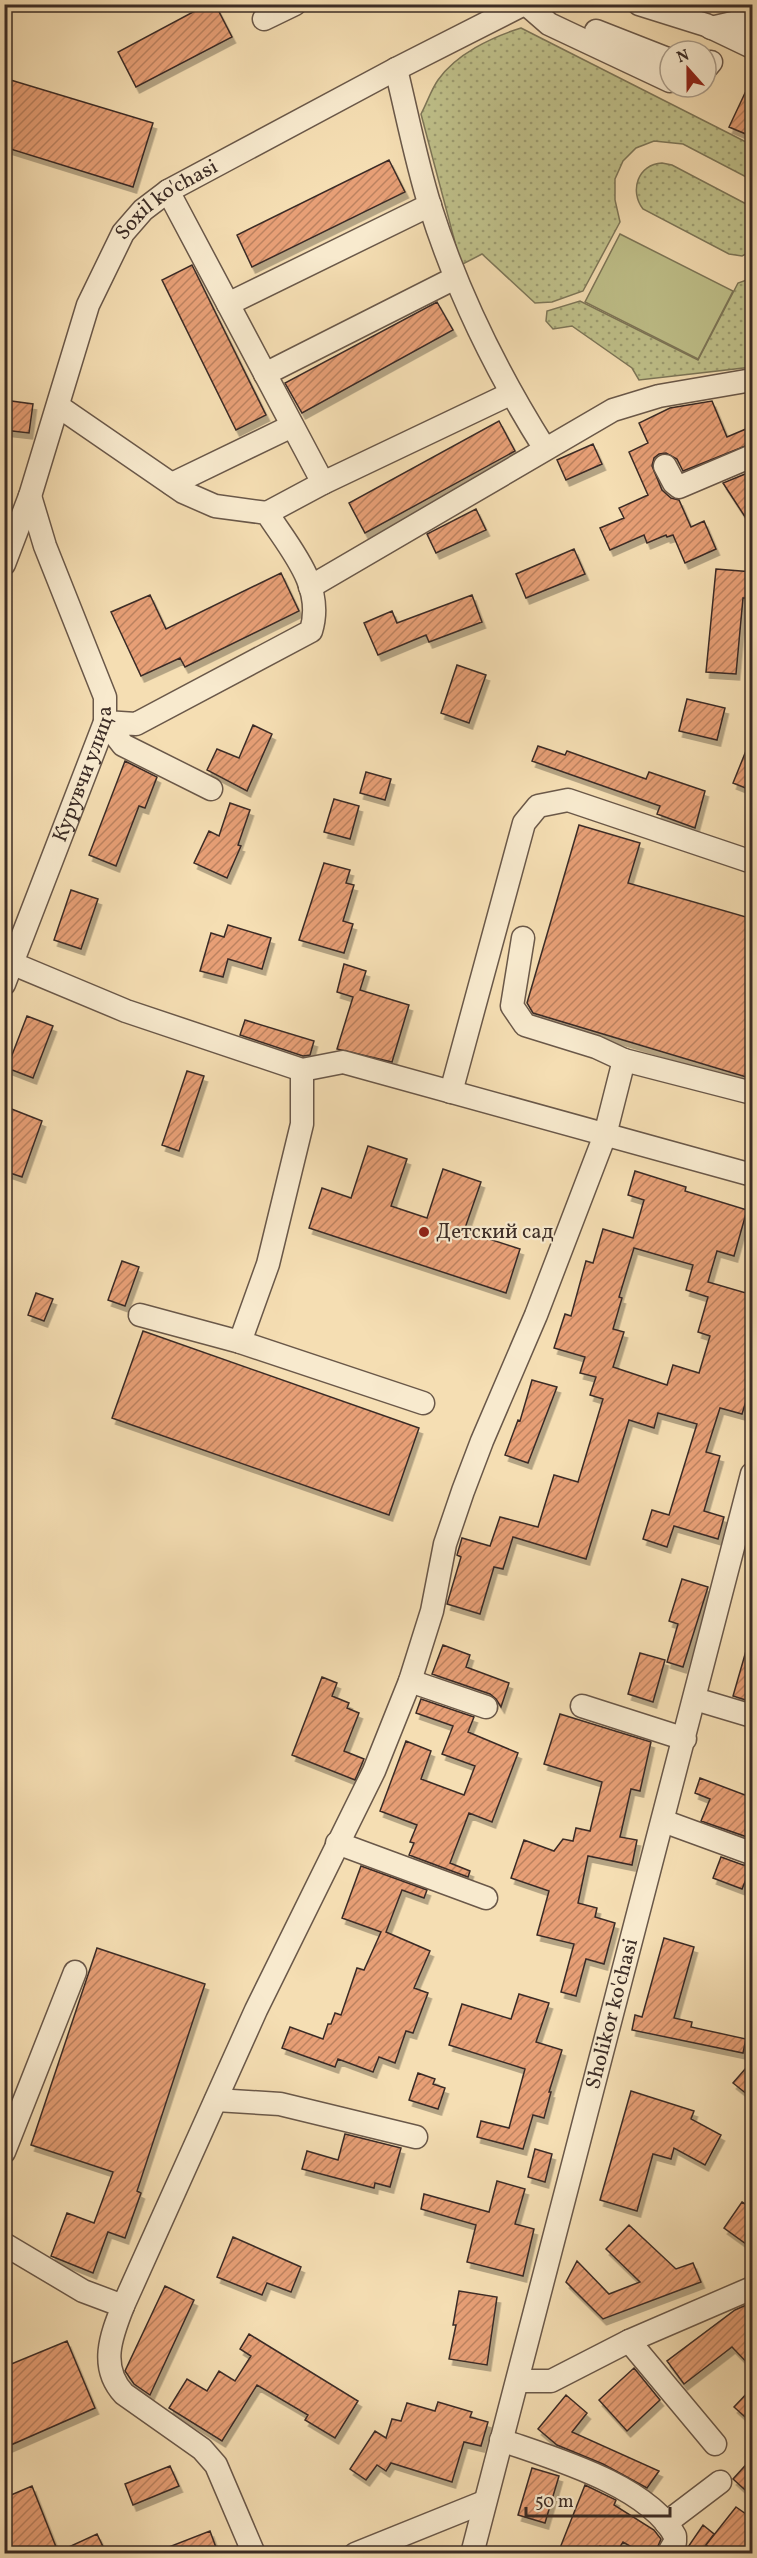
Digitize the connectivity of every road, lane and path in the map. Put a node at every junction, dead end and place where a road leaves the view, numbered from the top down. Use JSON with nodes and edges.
{"nodes":[{"id":1,"x":295,"y":4,"type":"edge"},
{"id":2,"x":525,"y":4,"type":"edge"},
{"id":3,"x":639,"y":4,"type":"edge"},
{"id":4,"x":264,"y":19,"type":"dead end"},
{"id":5,"x":753,"y":25,"type":"edge"},
{"id":6,"x":711,"y":28,"type":"junction"},
{"id":7,"x":571,"y":35,"type":"junction"},
{"id":8,"x":753,"y":47,"type":"edge"},
{"id":9,"x":658,"y":55,"type":"edge"},
{"id":10,"x":396,"y":69,"type":"junction"},
{"id":11,"x":658,"y":75,"type":"edge"},
{"id":12,"x":168,"y":191,"type":"junction"},
{"id":13,"x":429,"y":205,"type":"junction"},
{"id":14,"x":455,"y":278,"type":"junction"},
{"id":15,"x":228,"y":304,"type":"junction"},
{"id":16,"x":265,"y":374,"type":"junction"},
{"id":17,"x":753,"y":380,"type":"edge"},
{"id":18,"x":510,"y":394,"type":"junction"},
{"id":19,"x":58,"y":406,"type":"junction"},
{"id":20,"x":292,"y":426,"type":"junction"},
{"id":21,"x":545,"y":449,"type":"junction"},
{"id":22,"x":753,"y":456,"type":"edge"},
{"id":23,"x":665,"y":466,"type":"dead end"},
{"id":24,"x":323,"y":483,"type":"junction"},
{"id":25,"x":172,"y":484,"type":"junction"},
{"id":26,"x":30,"y":496,"type":"junction"},
{"id":27,"x":267,"y":513,"type":"junction"},
{"id":28,"x":4,"y":564,"type":"edge"},
{"id":29,"x":310,"y":586,"type":"junction"},
{"id":30,"x":105,"y":722,"type":"junction"},
{"id":31,"x":211,"y":789,"type":"dead end"},
{"id":32,"x":753,"y":862,"type":"edge"},
{"id":33,"x":523,"y":938,"type":"dead end"},
{"id":34,"x":7,"y":969,"type":"edge"},
{"id":35,"x":624,"y":1060,"type":"junction"},
{"id":36,"x":302,"y":1070,"type":"junction"},
{"id":37,"x":451,"y":1092,"type":"junction"},
{"id":38,"x":753,"y":1093,"type":"edge"},
{"id":39,"x":605,"y":1135,"type":"junction"},
{"id":40,"x":753,"y":1176,"type":"edge"},
{"id":41,"x":140,"y":1315,"type":"dead end"},
{"id":42,"x":240,"y":1342,"type":"junction"},
{"id":43,"x":423,"y":1403,"type":"dead end"},
{"id":44,"x":753,"y":1474,"type":"edge"},
{"id":45,"x":410,"y":1681,"type":"junction"},
{"id":46,"x":695,"y":1699,"type":"junction"},
{"id":47,"x":582,"y":1706,"type":"dead end"},
{"id":48,"x":486,"y":1707,"type":"dead end"},
{"id":49,"x":753,"y":1716,"type":"edge"},
{"id":50,"x":685,"y":1739,"type":"junction"},
{"id":51,"x":663,"y":1821,"type":"junction"},
{"id":52,"x":337,"y":1844,"type":"junction"},
{"id":53,"x":748,"y":1852,"type":"dead end"},
{"id":54,"x":486,"y":1898,"type":"dead end"},
{"id":55,"x":75,"y":1972,"type":"dead end"},
{"id":56,"x":216,"y":2100,"type":"junction"},
{"id":57,"x":416,"y":2137,"type":"dead end"},
{"id":58,"x":4,"y":2152,"type":"edge"},
{"id":59,"x":4,"y":2244,"type":"edge"},
{"id":60,"x":753,"y":2288,"type":"edge"},
{"id":61,"x":123,"y":2306,"type":"junction"},
{"id":62,"x":629,"y":2341,"type":"junction"},
{"id":63,"x":518,"y":2381,"type":"junction"},
{"id":64,"x":501,"y":2440,"type":"junction"},
{"id":65,"x":715,"y":2444,"type":"dead end"},
{"id":66,"x":720,"y":2482,"type":"dead end"},
{"id":67,"x":484,"y":2502,"type":"junction"},
{"id":68,"x":666,"y":2523,"type":"junction"},
{"id":69,"x":254,"y":2553,"type":"edge"},
{"id":70,"x":356,"y":2553,"type":"edge"},
{"id":71,"x":472,"y":2553,"type":"edge"},
{"id":72,"x":668,"y":2553,"type":"edge"}],
"edges":[{"from":1,"to":4,"type":"street"},
{"from":2,"to":7,"type":"street"},
{"from":2,"to":10,"type":"street","name":"Soxil ko'chasi"},
{"from":3,"to":6,"type":"street"},
{"from":5,"to":6,"type":"street"},
{"from":6,"to":8,"type":"street"},
{"from":7,"to":9,"type":"street"},
{"from":7,"to":11,"type":"street"},
{"from":10,"to":12,"type":"street","name":"Soxil ko'chasi"},
{"from":10,"to":13,"type":"street"},
{"from":12,"to":15,"type":"street"},
{"from":12,"to":19,"type":"street","name":"Soxil ko'chasi"},
{"from":13,"to":14,"type":"street"},
{"from":13,"to":15,"type":"street"},
{"from":14,"to":16,"type":"street"},
{"from":14,"to":18,"type":"street"},
{"from":15,"to":16,"type":"street"},
{"from":16,"to":20,"type":"street"},
{"from":17,"to":21,"type":"street"},
{"from":18,"to":21,"type":"street"},
{"from":18,"to":24,"type":"street"},
{"from":19,"to":25,"type":"street"},
{"from":19,"to":26,"type":"street","name":"Soxil ko'chasi"},
{"from":20,"to":24,"type":"street"},
{"from":20,"to":25,"type":"street"},
{"from":21,"to":29,"type":"street"},
{"from":22,"to":23,"type":"street"},
{"from":24,"to":27,"type":"street"},
{"from":25,"to":27,"type":"street"},
{"from":26,"to":28,"type":"street","name":"Soxil ko'chasi"},
{"from":26,"to":30,"type":"street","name":"Курувчи улица"},
{"from":27,"to":29,"type":"street"},
{"from":29,"to":30,"type":"street"},
{"from":30,"to":31,"type":"street"},
{"from":30,"to":34,"type":"street","name":"Курувчи улица"},
{"from":32,"to":37,"type":"street"},
{"from":33,"to":35,"type":"street"},
{"from":34,"to":36,"type":"street"},
{"from":35,"to":38,"type":"street"},
{"from":35,"to":39,"type":"street"},
{"from":36,"to":37,"type":"street"},
{"from":36,"to":42,"type":"street"},
{"from":37,"to":39,"type":"street"},
{"from":39,"to":40,"type":"street"},
{"from":39,"to":45,"type":"street"},
{"from":41,"to":42,"type":"street"},
{"from":42,"to":43,"type":"street"},
{"from":44,"to":46,"type":"street","name":"Sholikor ko'chasi"},
{"from":45,"to":48,"type":"street"},
{"from":45,"to":52,"type":"street"},
{"from":46,"to":49,"type":"street"},
{"from":46,"to":50,"type":"street","name":"Sholikor ko'chasi"},
{"from":47,"to":50,"type":"street"},
{"from":50,"to":51,"type":"street","name":"Sholikor ko'chasi"},
{"from":51,"to":53,"type":"street"},
{"from":51,"to":63,"type":"street","name":"Sholikor ko'chasi"},
{"from":52,"to":54,"type":"street"},
{"from":52,"to":56,"type":"street"},
{"from":55,"to":58,"type":"street"},
{"from":56,"to":57,"type":"street"},
{"from":56,"to":61,"type":"street"},
{"from":59,"to":61,"type":"street"},
{"from":60,"to":62,"type":"street"},
{"from":61,"to":69,"type":"street"},
{"from":62,"to":63,"type":"street"},
{"from":62,"to":65,"type":"street"},
{"from":63,"to":64,"type":"street","name":"Sholikor ko'chasi"},
{"from":64,"to":67,"type":"street","name":"Sholikor ko'chasi"},
{"from":64,"to":68,"type":"street"},
{"from":66,"to":68,"type":"street"},
{"from":67,"to":70,"type":"street"},
{"from":67,"to":71,"type":"street","name":"Sholikor ko'chasi"},
{"from":68,"to":72,"type":"street"}]}
